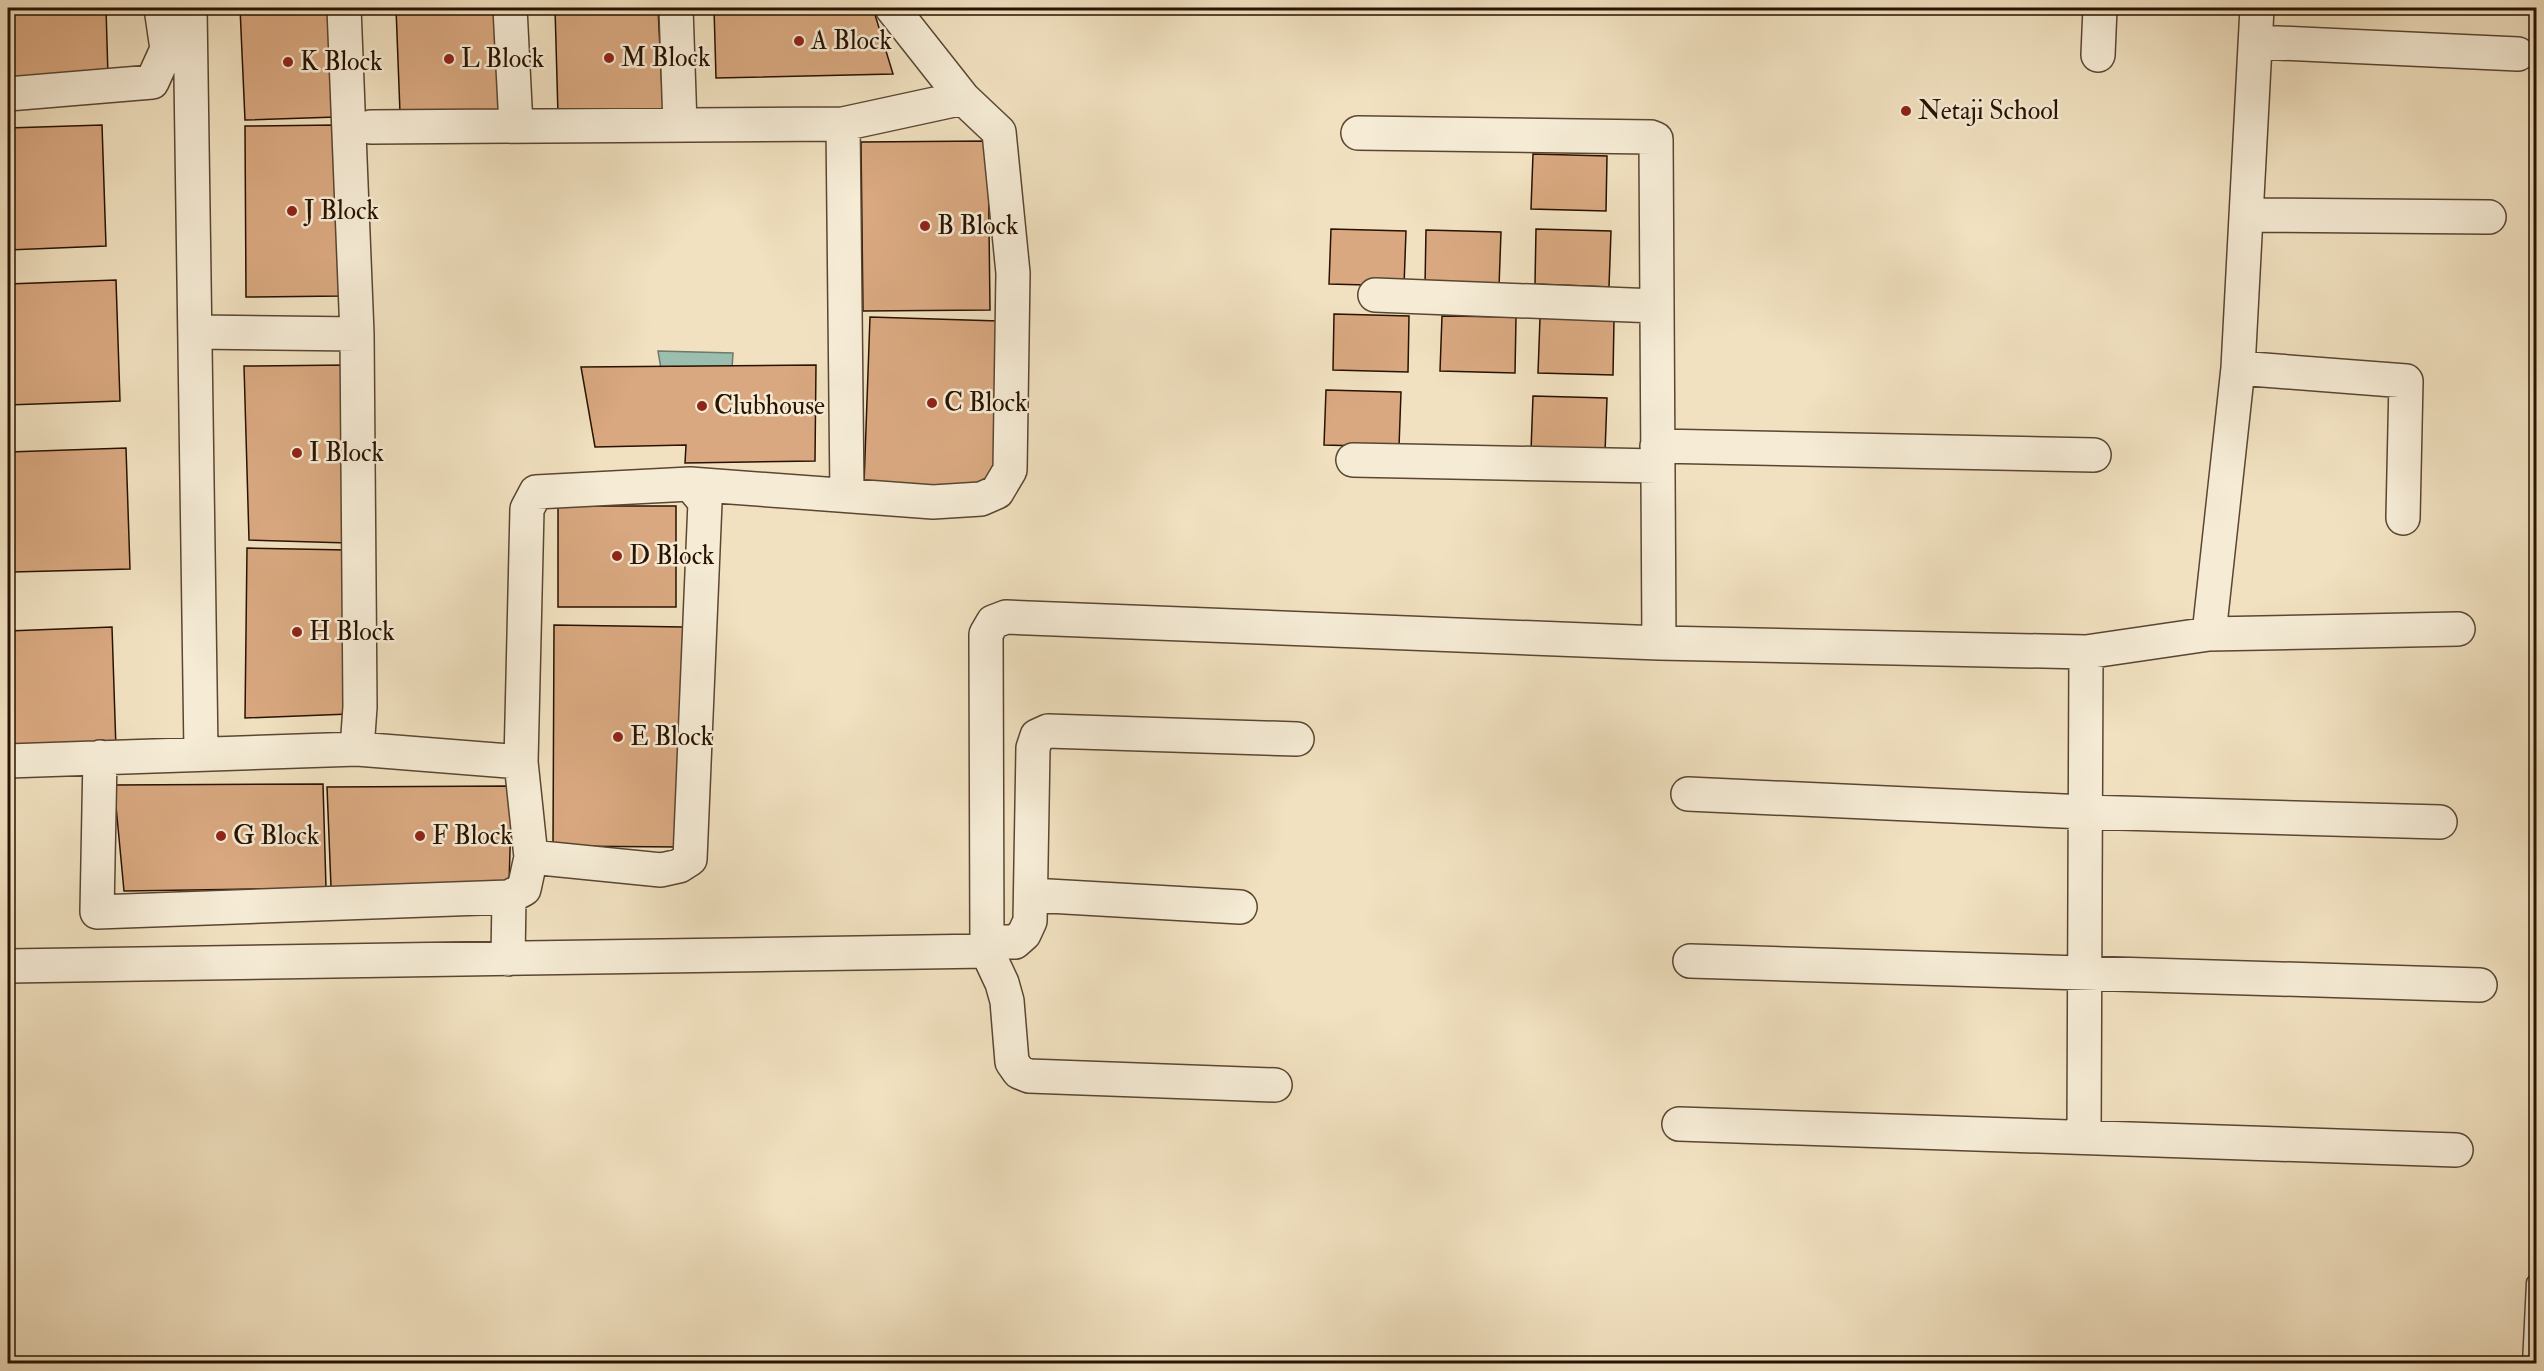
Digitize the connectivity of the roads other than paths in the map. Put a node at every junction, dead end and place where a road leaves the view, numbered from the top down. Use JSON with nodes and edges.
{"nodes":[{"id":1,"x":162,"y":8,"type":"edge"},
{"id":2,"x":190,"y":8,"type":"edge"},
{"id":3,"x":344,"y":8,"type":"edge"},
{"id":4,"x":510,"y":8,"type":"edge"},
{"id":5,"x":676,"y":8,"type":"edge"},
{"id":6,"x":892,"y":8,"type":"edge"},
{"id":7,"x":2100,"y":8,"type":"edge"},
{"id":8,"x":2257,"y":8,"type":"edge"},
{"id":9,"x":2257,"y":42,"type":"junction"},
{"id":10,"x":2518,"y":54,"type":"dead end"},
{"id":11,"x":2098,"y":55,"type":"dead end"},
{"id":12,"x":8,"y":94,"type":"edge"},
{"id":13,"x":963,"y":98,"type":"junction"},
{"id":14,"x":843,"y":124,"type":"junction"},
{"id":15,"x":680,"y":125,"type":"junction"},
{"id":16,"x":516,"y":126,"type":"junction"},
{"id":17,"x":370,"y":127,"type":"dead end"},
{"id":18,"x":1358,"y":133,"type":"dead end"},
{"id":19,"x":2247,"y":215,"type":"junction"},
{"id":20,"x":2488,"y":217,"type":"dead end"},
{"id":21,"x":1375,"y":296,"type":"dead end"},
{"id":22,"x":1656,"y":306,"type":"junction"},
{"id":23,"x":195,"y":332,"type":"junction"},
{"id":24,"x":357,"y":334,"type":"junction"},
{"id":25,"x":2238,"y":368,"type":"junction"},
{"id":26,"x":2094,"y":455,"type":"dead end"},
{"id":27,"x":1657,"y":456,"type":"junction"},
{"id":28,"x":1353,"y":460,"type":"dead end"},
{"id":29,"x":690,"y":484,"type":"junction"},
{"id":30,"x":847,"y":495,"type":"junction"},
{"id":31,"x":2403,"y":518,"type":"dead end"},
{"id":32,"x":2458,"y":629,"type":"dead end"},
{"id":33,"x":2209,"y":633,"type":"junction"},
{"id":34,"x":1659,"y":643,"type":"junction"},
{"id":35,"x":2086,"y":652,"type":"junction"},
{"id":36,"x":1297,"y":739,"type":"dead end"},
{"id":37,"x":357,"y":749,"type":"junction"},
{"id":38,"x":201,"y":752,"type":"junction"},
{"id":39,"x":100,"y":757,"type":"junction"},
{"id":40,"x":8,"y":761,"type":"edge"},
{"id":41,"x":521,"y":762,"type":"junction"},
{"id":42,"x":1688,"y":794,"type":"dead end"},
{"id":43,"x":2084,"y":812,"type":"junction"},
{"id":44,"x":2440,"y":822,"type":"dead end"},
{"id":45,"x":531,"y":856,"type":"junction"},
{"id":46,"x":1031,"y":895,"type":"junction"},
{"id":47,"x":509,"y":897,"type":"junction"},
{"id":48,"x":1240,"y":907,"type":"dead end"},
{"id":49,"x":987,"y":946,"type":"junction"},
{"id":50,"x":508,"y":959,"type":"junction"},
{"id":51,"x":1690,"y":961,"type":"dead end"},
{"id":52,"x":8,"y":966,"type":"edge"},
{"id":53,"x":2084,"y":975,"type":"junction"},
{"id":54,"x":2480,"y":985,"type":"dead end"},
{"id":55,"x":1275,"y":1085,"type":"dead end"},
{"id":56,"x":1679,"y":1124,"type":"dead end"},
{"id":57,"x":2084,"y":1137,"type":"junction"},
{"id":58,"x":2456,"y":1149,"type":"dead end"},
{"id":59,"x":2536,"y":1283,"type":"edge"},
{"id":60,"x":2532,"y":1364,"type":"edge"}],
"edges":[{"from":1,"to":12,"type":"street"},
{"from":2,"to":23,"type":"street"},
{"from":3,"to":24,"type":"street"},
{"from":4,"to":16,"type":"street"},
{"from":5,"to":15,"type":"street"},
{"from":6,"to":13,"type":"street"},
{"from":7,"to":11,"type":"street"},
{"from":8,"to":9,"type":"street"},
{"from":9,"to":10,"type":"street"},
{"from":9,"to":19,"type":"street"},
{"from":13,"to":14,"type":"street"},
{"from":13,"to":30,"type":"street"},
{"from":14,"to":15,"type":"street"},
{"from":14,"to":30,"type":"street"},
{"from":15,"to":16,"type":"street"},
{"from":16,"to":17,"type":"street"},
{"from":18,"to":22,"type":"street"},
{"from":19,"to":20,"type":"street"},
{"from":19,"to":25,"type":"street"},
{"from":21,"to":22,"type":"street"},
{"from":22,"to":27,"type":"street"},
{"from":23,"to":24,"type":"street"},
{"from":23,"to":38,"type":"street"},
{"from":24,"to":37,"type":"street"},
{"from":25,"to":31,"type":"street"},
{"from":25,"to":33,"type":"street"},
{"from":26,"to":27,"type":"street"},
{"from":27,"to":28,"type":"street"},
{"from":27,"to":34,"type":"street"},
{"from":29,"to":30,"type":"street"},
{"from":29,"to":41,"type":"street"},
{"from":29,"to":45,"type":"street"},
{"from":32,"to":33,"type":"street"},
{"from":33,"to":35,"type":"street"},
{"from":34,"to":35,"type":"street"},
{"from":34,"to":49,"type":"street"},
{"from":35,"to":43,"type":"street"},
{"from":36,"to":46,"type":"street"},
{"from":37,"to":38,"type":"street"},
{"from":37,"to":41,"type":"street"},
{"from":38,"to":39,"type":"street"},
{"from":39,"to":40,"type":"street"},
{"from":39,"to":47,"type":"street"},
{"from":41,"to":45,"type":"street"},
{"from":42,"to":43,"type":"street"},
{"from":43,"to":44,"type":"street"},
{"from":43,"to":53,"type":"street"},
{"from":45,"to":47,"type":"street"},
{"from":46,"to":48,"type":"street"},
{"from":46,"to":49,"type":"street"},
{"from":47,"to":50,"type":"street"},
{"from":49,"to":50,"type":"street"},
{"from":49,"to":55,"type":"street"},
{"from":50,"to":52,"type":"street"},
{"from":51,"to":53,"type":"street"},
{"from":53,"to":54,"type":"street"},
{"from":53,"to":57,"type":"street"},
{"from":56,"to":57,"type":"street"},
{"from":57,"to":58,"type":"street"},
{"from":59,"to":60,"type":"lane"}]}
